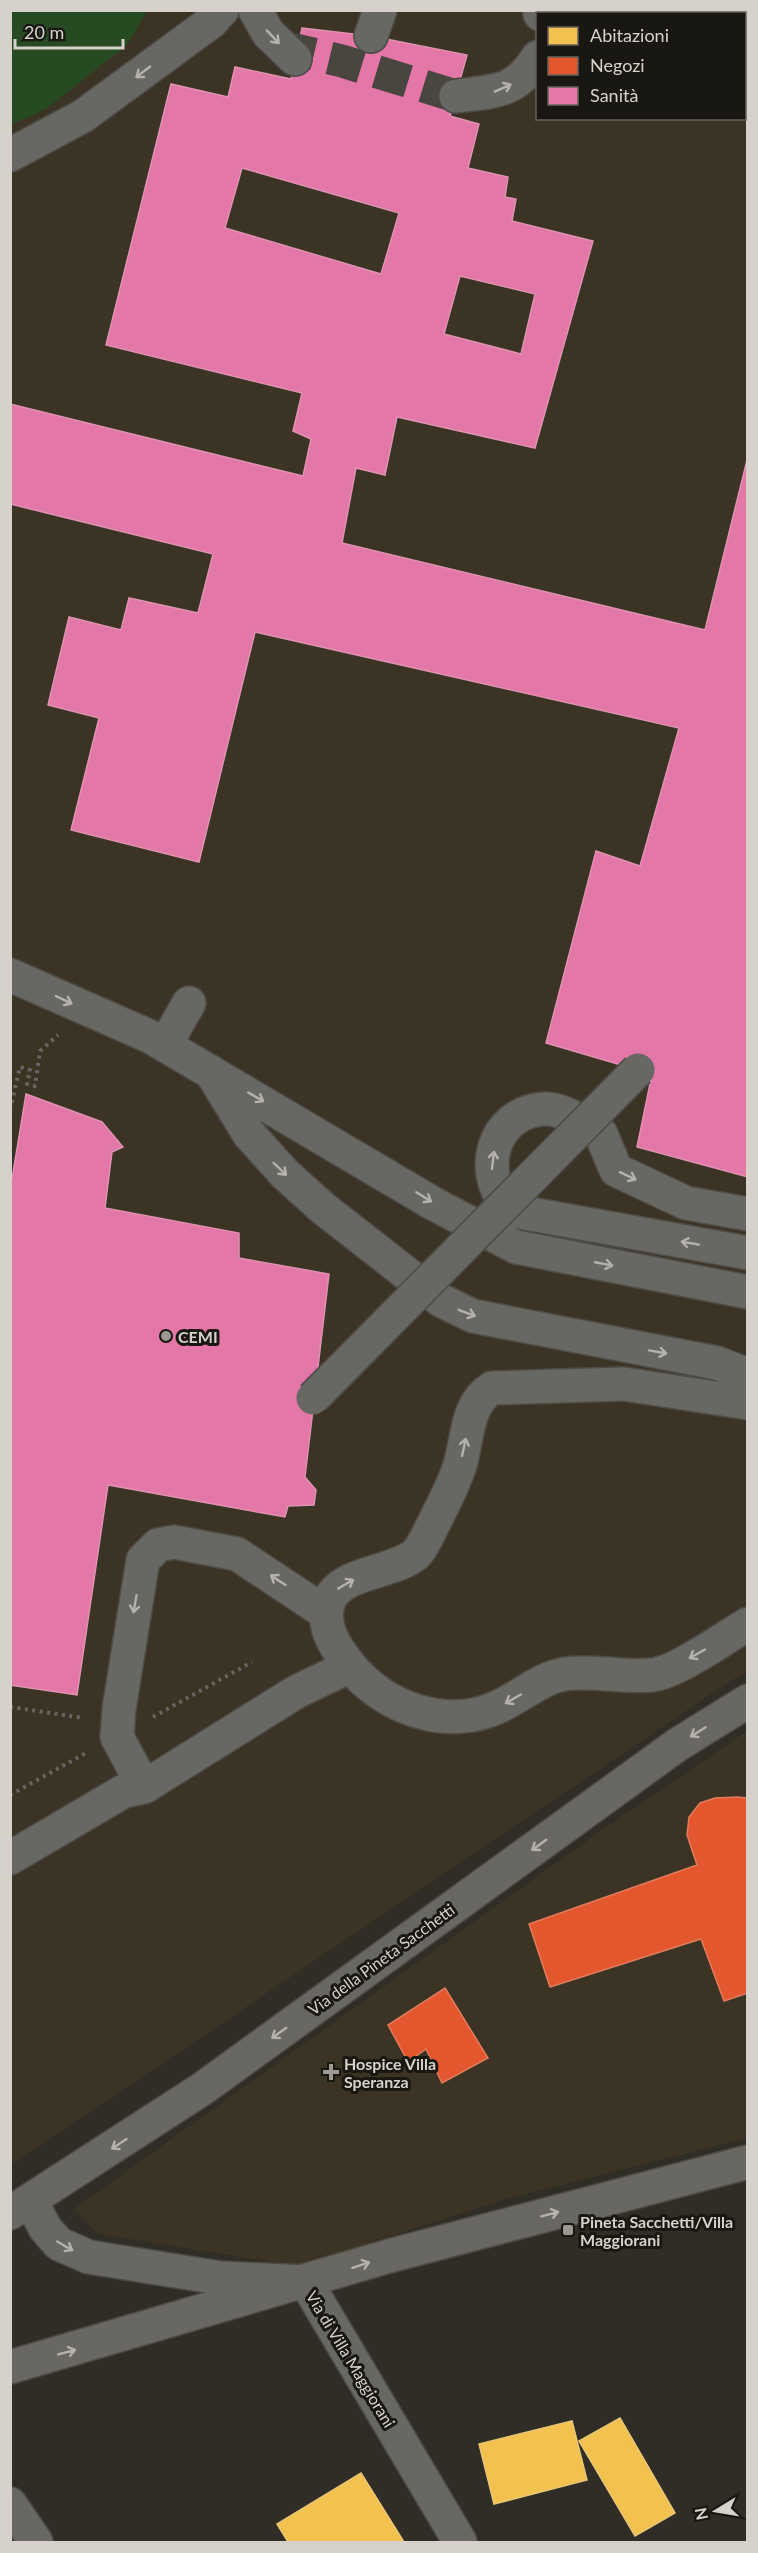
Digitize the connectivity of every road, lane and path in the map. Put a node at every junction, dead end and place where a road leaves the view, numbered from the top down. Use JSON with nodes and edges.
{"nodes":[{"id":1,"x":222,"y":10,"type":"edge"},
{"id":2,"x":255,"y":10,"type":"edge"},
{"id":3,"x":296,"y":59,"type":"dead end"},
{"id":4,"x":536,"y":59,"type":"edge"},
{"id":5,"x":456,"y":96,"type":"tunnel mouth"},
{"id":6,"x":10,"y":155,"type":"edge"},
{"id":7,"x":10,"y":975,"type":"edge"},
{"id":8,"x":189,"y":1003,"type":"dead end"},
{"id":9,"x":86,"y":1010,"type":"junction"},
{"id":10,"x":165,"y":1045,"type":"junction"},
{"id":11,"x":638,"y":1070,"type":"dead end"},
{"id":12,"x":210,"y":1071,"type":"junction"},
{"id":13,"x":10,"y":1110,"type":"edge"},
{"id":14,"x":747,"y":1214,"type":"edge"},
{"id":15,"x":747,"y":1253,"type":"edge"},
{"id":16,"x":747,"y":1292,"type":"edge"},
{"id":17,"x":747,"y":1375,"type":"edge"},
{"id":18,"x":313,"y":1398,"type":"dead end"},
{"id":19,"x":747,"y":1404,"type":"edge"},
{"id":20,"x":326,"y":1613,"type":"junction"},
{"id":21,"x":747,"y":1624,"type":"edge"},
{"id":22,"x":350,"y":1666,"type":"junction"},
{"id":23,"x":747,"y":1701,"type":"edge"},
{"id":24,"x":10,"y":1707,"type":"edge"},
{"id":25,"x":90,"y":1719,"type":"dead end"},
{"id":26,"x":144,"y":1786,"type":"junction"},
{"id":27,"x":10,"y":1858,"type":"edge"},
{"id":28,"x":10,"y":1879,"type":"edge"},
{"id":29,"x":747,"y":2162,"type":"edge"},
{"id":30,"x":21,"y":2207,"type":"edge"},
{"id":31,"x":306,"y":2282,"type":"junction"},
{"id":32,"x":10,"y":2367,"type":"edge"},
{"id":33,"x":10,"y":2504,"type":"edge"},
{"id":34,"x":36,"y":2542,"type":"edge"},
{"id":35,"x":460,"y":2542,"type":"edge"}],
"edges":[{"from":1,"to":6,"type":"street","one_way":true},
{"from":2,"to":3,"type":"street","one_way":true},
{"from":5,"to":4,"type":"street","one_way":true},
{"from":7,"to":9,"type":"street","one_way":true},
{"from":8,"to":10,"type":"street"},
{"from":9,"to":10,"type":"street"},
{"from":9,"to":13,"type":"path"},
{"from":10,"to":12,"type":"street"},
{"from":11,"to":18,"type":"street","bridge":true},
{"from":12,"to":16,"type":"street","one_way":true},
{"from":12,"to":17,"type":"street","one_way":true},
{"from":15,"to":14,"type":"street","one_way":true},
{"from":20,"to":19,"type":"street","one_way":true},
{"from":20,"to":22,"type":"street"},
{"from":20,"to":26,"type":"street","one_way":true},
{"from":21,"to":22,"type":"street","one_way":true},
{"from":22,"to":26,"type":"street"},
{"from":23,"to":30,"type":"main road","name":"Via della Pineta Sacchetti","one_way":true},
{"from":24,"to":25,"type":"path"},
{"from":26,"to":27,"type":"street"},
{"from":26,"to":28,"type":"street"},
{"from":31,"to":29,"type":"main road","one_way":true},
{"from":30,"to":31,"type":"street","name":"Via di Villa Maggiorani","one_way":true},
{"from":32,"to":31,"type":"main road","one_way":true},
{"from":31,"to":35,"type":"street","name":"Via di Villa Maggiorani"},
{"from":33,"to":34,"type":"street"}]}
